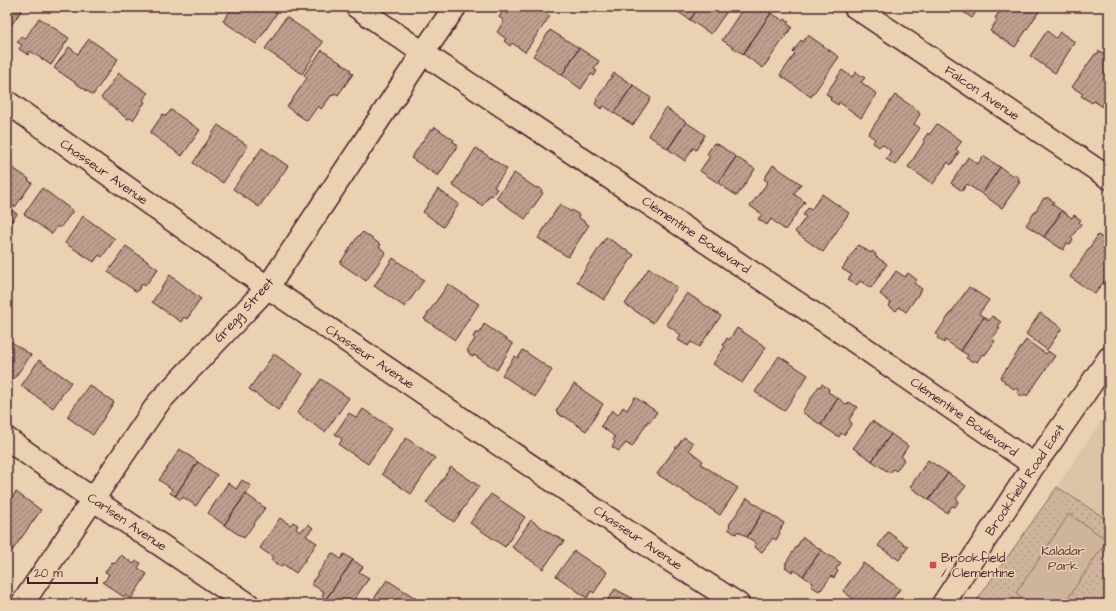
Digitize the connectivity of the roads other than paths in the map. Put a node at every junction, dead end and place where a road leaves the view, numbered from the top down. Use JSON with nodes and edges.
{"nodes":[{"id":1,"x":357,"y":7,"type":"edge"},
{"id":2,"x":455,"y":7,"type":"edge"},
{"id":3,"x":855,"y":7,"type":"edge"},
{"id":4,"x":423,"y":53,"type":"junction"},
{"id":5,"x":7,"y":102,"type":"edge"},
{"id":6,"x":1109,"y":178,"type":"edge"},
{"id":7,"x":268,"y":287,"type":"junction"},
{"id":8,"x":1109,"y":358,"type":"edge"},
{"id":9,"x":7,"y":439,"type":"edge"},
{"id":10,"x":1034,"y":465,"type":"junction"},
{"id":11,"x":94,"y":500,"type":"junction"},
{"id":12,"x":22,"y":604,"type":"edge"},
{"id":13,"x":248,"y":604,"type":"edge"},
{"id":14,"x":738,"y":604,"type":"edge"},
{"id":15,"x":943,"y":604,"type":"edge"}],
"edges":[{"from":1,"to":4,"type":"street","name":"Clémentine Boulevard"},
{"from":2,"to":4,"type":"street","name":"Gregg Street"},
{"from":3,"to":6,"type":"street","name":"Falcon Avenue"},
{"from":4,"to":7,"type":"street","name":"Gregg Street"},
{"from":4,"to":10,"type":"street","name":"Clémentine Boulevard"},
{"from":5,"to":7,"type":"street","name":"Chasseur Avenue"},
{"from":7,"to":11,"type":"street","name":"Gregg Street"},
{"from":7,"to":14,"type":"street","name":"Chasseur Avenue"},
{"from":8,"to":10,"type":"street","name":"Brookfield Road East"},
{"from":9,"to":11,"type":"street","name":"Carlsen Avenue"},
{"from":10,"to":15,"type":"street","name":"Brookfield Road East"},
{"from":11,"to":12,"type":"street","name":"Gregg Street"},
{"from":11,"to":13,"type":"street","name":"Carlsen Avenue"}]}
